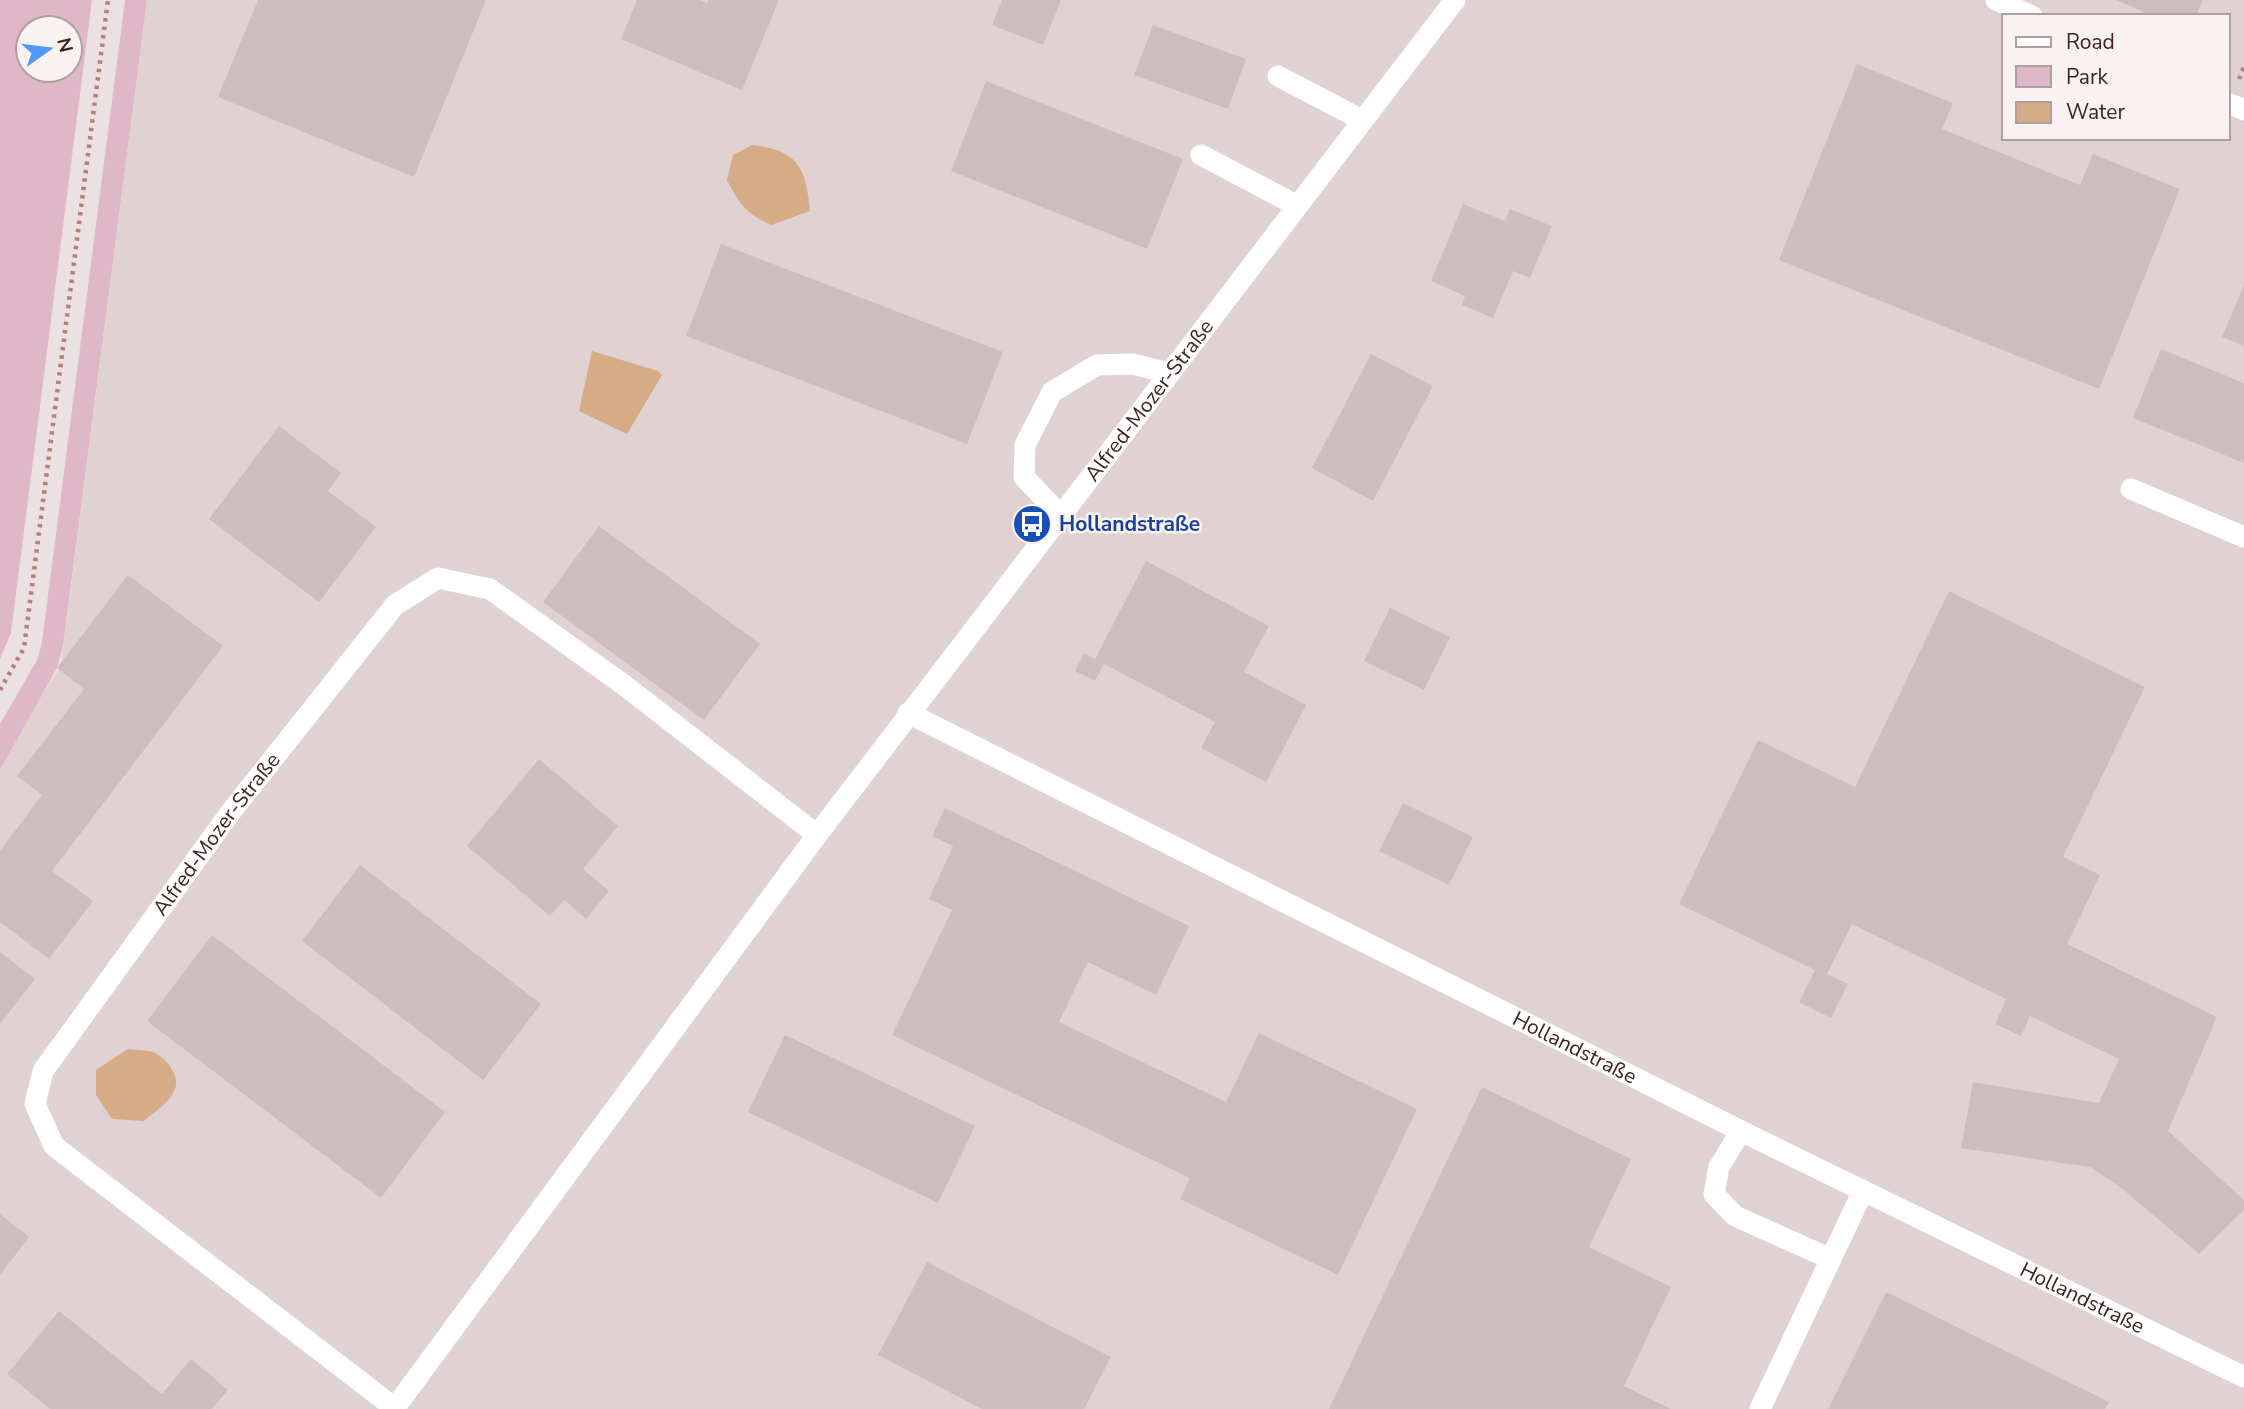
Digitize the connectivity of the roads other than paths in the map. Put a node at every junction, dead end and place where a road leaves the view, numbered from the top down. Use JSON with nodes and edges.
{"nodes":[{"id":1,"x":1996,"y":0,"type":"edge"},
{"id":2,"x":1445,"y":3,"type":"edge"},
{"id":3,"x":2028,"y":14,"type":"edge"},
{"id":4,"x":1278,"y":76,"type":"dead end"},
{"id":5,"x":1362,"y":120,"type":"junction"},
{"id":6,"x":1201,"y":155,"type":"dead end"},
{"id":7,"x":1296,"y":205,"type":"junction"},
{"id":8,"x":1168,"y":373,"type":"junction"},
{"id":9,"x":2131,"y":489,"type":"dead end"},
{"id":10,"x":1060,"y":515,"type":"junction"},
{"id":11,"x":2244,"y":537,"type":"edge"},
{"id":12,"x":908,"y":713,"type":"junction"},
{"id":13,"x":817,"y":835,"type":"junction"},
{"id":14,"x":1741,"y":1131,"type":"junction"},
{"id":15,"x":1863,"y":1191,"type":"junction"},
{"id":16,"x":1831,"y":1259,"type":"junction"},
{"id":17,"x":2244,"y":1377,"type":"edge"},
{"id":18,"x":395,"y":1409,"type":"edge"},
{"id":19,"x":1760,"y":1409,"type":"edge"}],
"edges":[{"from":1,"to":3,"type":"street"},
{"from":2,"to":5,"type":"street","name":"Alfred-Mozer-Straße"},
{"from":4,"to":5,"type":"street"},
{"from":5,"to":7,"type":"street","name":"Alfred-Mozer-Straße"},
{"from":6,"to":7,"type":"street"},
{"from":7,"to":8,"type":"street","name":"Alfred-Mozer-Straße"},
{"from":8,"to":10,"type":"street","name":"Alfred-Mozer-Straße"},
{"from":8,"to":10,"type":"street"},
{"from":9,"to":11,"type":"street"},
{"from":10,"to":12,"type":"street","name":"Alfred-Mozer-Straße"},
{"from":12,"to":13,"type":"street","name":"Alfred-Mozer-Straße"},
{"from":12,"to":14,"type":"street","name":"Hollandstraße"},
{"from":13,"to":18,"type":"street","name":"Alfred-Mozer-Straße"},
{"from":13,"to":18,"type":"street","name":"Alfred-Mozer-Straße"},
{"from":14,"to":15,"type":"street","name":"Hollandstraße"},
{"from":14,"to":16,"type":"street"},
{"from":15,"to":16,"type":"street"},
{"from":15,"to":17,"type":"street","name":"Hollandstraße"},
{"from":16,"to":19,"type":"street"}]}
